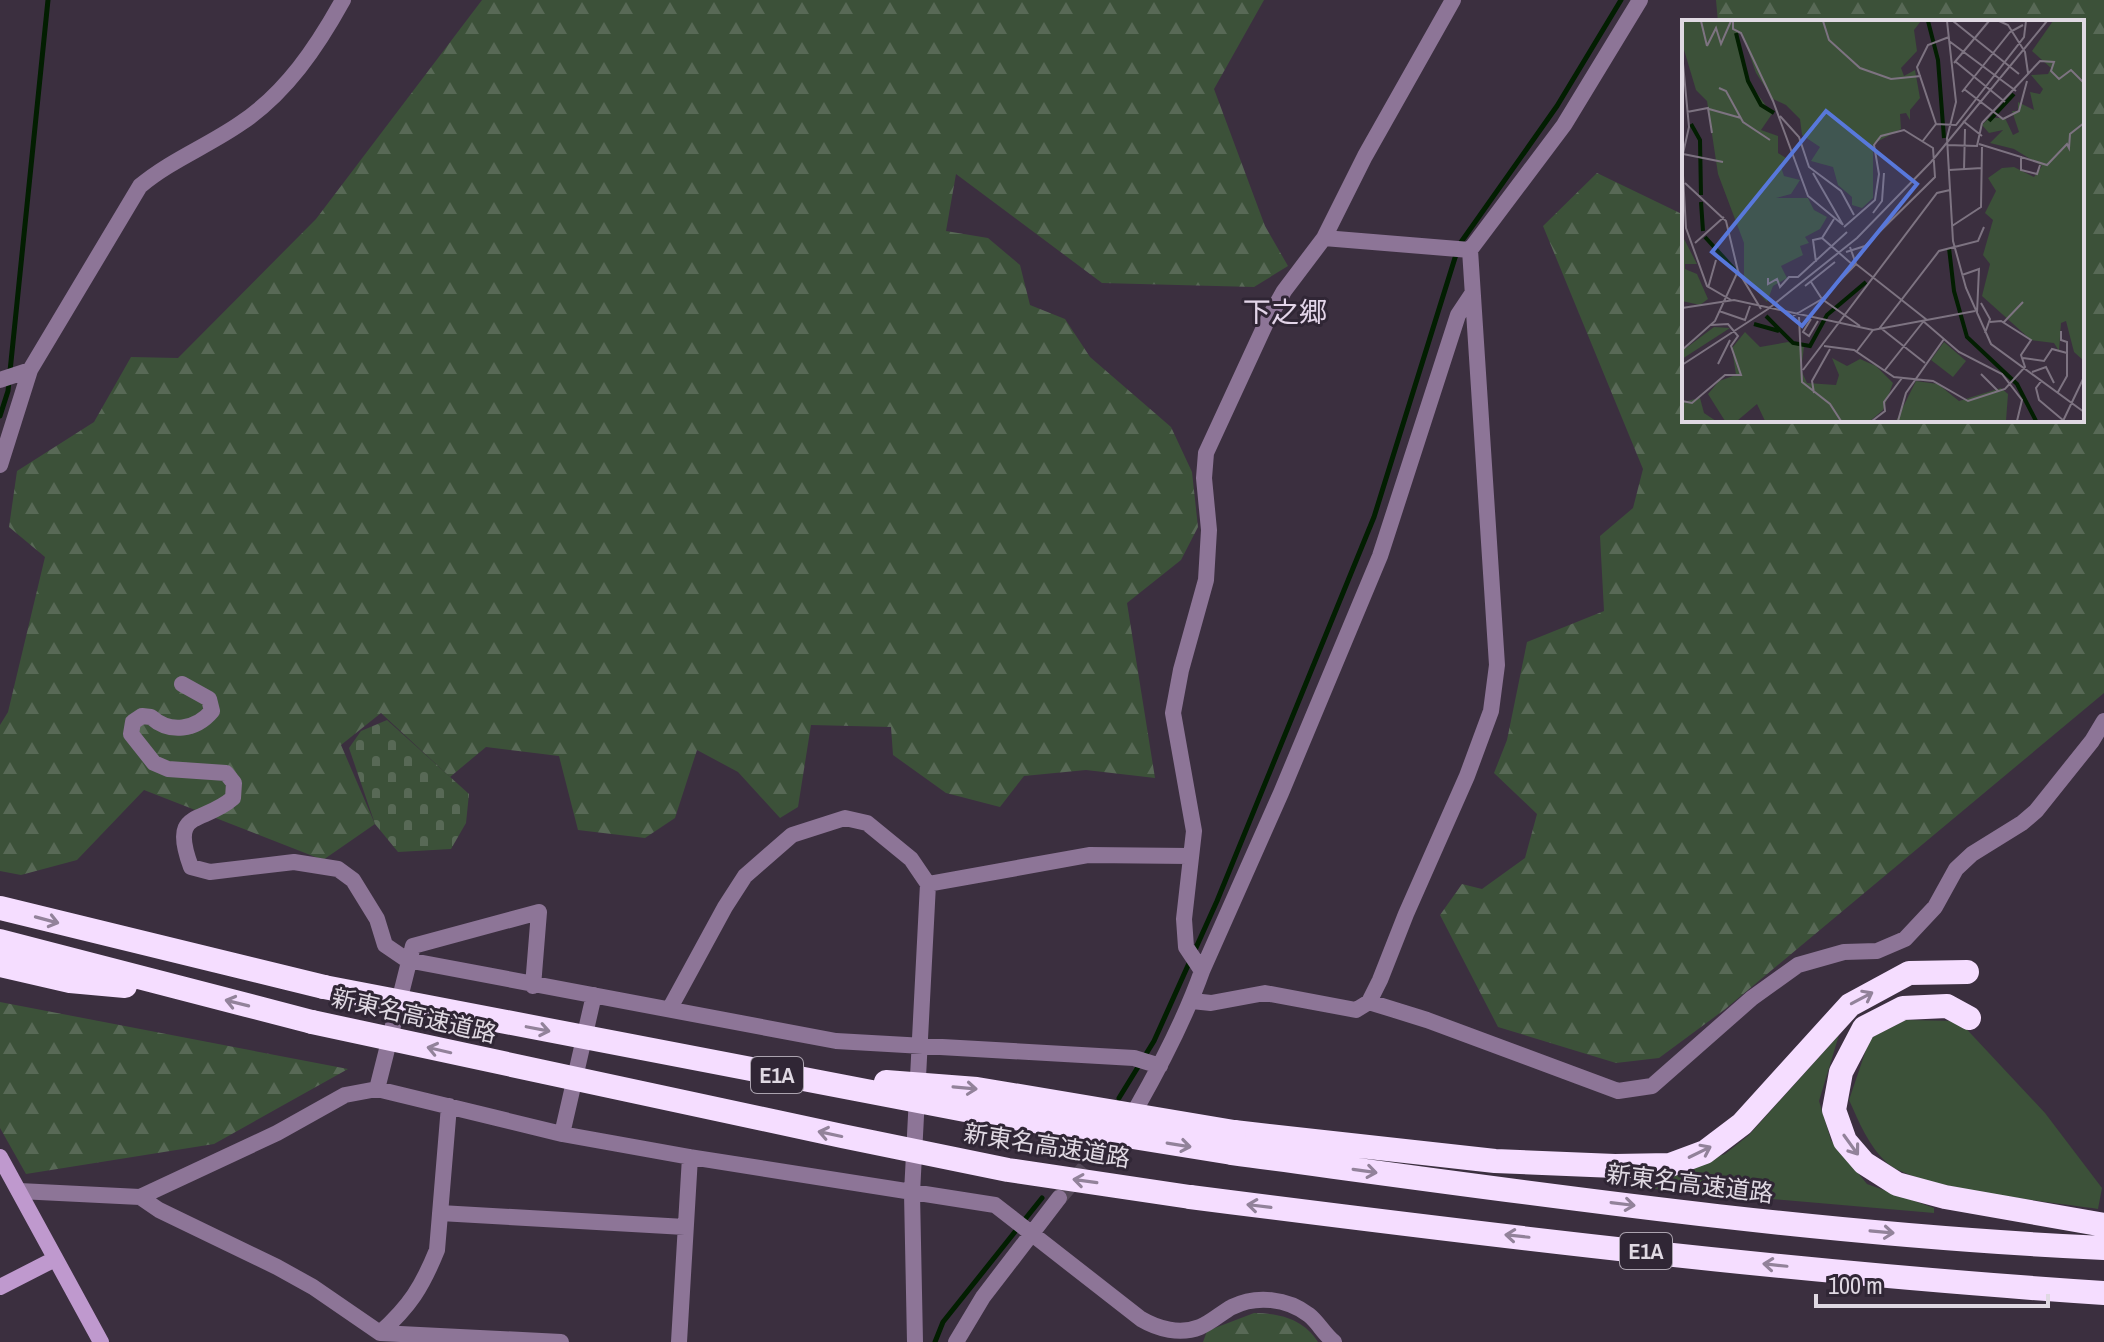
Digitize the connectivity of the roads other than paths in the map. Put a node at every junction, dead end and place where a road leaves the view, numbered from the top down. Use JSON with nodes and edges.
{"nodes":[{"id":1,"x":343,"y":0,"type":"edge"},
{"id":2,"x":1453,"y":0,"type":"edge"},
{"id":3,"x":1640,"y":0,"type":"edge"},
{"id":4,"x":1324,"y":238,"type":"junction"},
{"id":5,"x":1470,"y":250,"type":"junction"},
{"id":6,"x":1472,"y":294,"type":"junction"},
{"id":7,"x":26,"y":373,"type":"junction"},
{"id":8,"x":0,"y":380,"type":"edge"},
{"id":9,"x":0,"y":465,"type":"edge"},
{"id":10,"x":182,"y":684,"type":"dead end"},
{"id":11,"x":2104,"y":721,"type":"edge"},
{"id":12,"x":1189,"y":856,"type":"junction"},
{"id":13,"x":928,"y":884,"type":"junction"},
{"id":14,"x":0,"y":908,"type":"edge"},
{"id":15,"x":0,"y":941,"type":"edge"},
{"id":16,"x":407,"y":960,"type":"junction"},
{"id":17,"x":0,"y":965,"type":"edge"},
{"id":18,"x":74,"y":971,"type":"junction"},
{"id":19,"x":1202,"y":971,"type":"junction"},
{"id":20,"x":1967,"y":972,"type":"dead end"},
{"id":21,"x":533,"y":986,"type":"junction"},
{"id":22,"x":594,"y":995,"type":"junction"},
{"id":23,"x":1192,"y":1001,"type":"junction"},
{"id":24,"x":1369,"y":1002,"type":"junction"},
{"id":25,"x":670,"y":1008,"type":"junction"},
{"id":26,"x":1969,"y":1018,"type":"dead end"},
{"id":27,"x":920,"y":1048,"type":"junction"},
{"id":28,"x":1160,"y":1066,"type":"junction"},
{"id":29,"x":377,"y":1089,"type":"junction"},
{"id":30,"x":449,"y":1106,"type":"junction"},
{"id":31,"x":1137,"y":1107,"type":"dead end"},
{"id":32,"x":562,"y":1134,"type":"junction"},
{"id":33,"x":1233,"y":1143,"type":"junction"},
{"id":34,"x":0,"y":1157,"type":"edge"},
{"id":35,"x":690,"y":1157,"type":"junction"},
{"id":36,"x":19,"y":1191,"type":"junction"},
{"id":37,"x":912,"y":1193,"type":"junction"},
{"id":38,"x":140,"y":1197,"type":"junction"},
{"id":39,"x":1059,"y":1198,"type":"tunnel mouth"},
{"id":40,"x":440,"y":1213,"type":"junction"},
{"id":41,"x":2104,"y":1225,"type":"edge"},
{"id":42,"x":685,"y":1227,"type":"junction"},
{"id":43,"x":1033,"y":1234,"type":"junction"},
{"id":44,"x":2104,"y":1248,"type":"edge"},
{"id":45,"x":55,"y":1259,"type":"junction"},
{"id":46,"x":0,"y":1287,"type":"edge"},
{"id":47,"x":2104,"y":1293,"type":"edge"},
{"id":48,"x":381,"y":1337,"type":"edge"},
{"id":49,"x":101,"y":1342,"type":"edge"},
{"id":50,"x":561,"y":1342,"type":"edge"},
{"id":51,"x":679,"y":1342,"type":"edge"},
{"id":52,"x":915,"y":1342,"type":"edge"},
{"id":53,"x":956,"y":1342,"type":"edge"},
{"id":54,"x":1334,"y":1342,"type":"edge"}],
"edges":[{"from":1,"to":7,"type":"street"},
{"from":2,"to":4,"type":"street"},
{"from":3,"to":5,"type":"street"},
{"from":4,"to":5,"type":"street"},
{"from":4,"to":12,"type":"street"},
{"from":5,"to":6,"type":"street"},
{"from":6,"to":19,"type":"street"},
{"from":6,"to":24,"type":"street"},
{"from":7,"to":8,"type":"street"},
{"from":7,"to":9,"type":"street"},
{"from":10,"to":16,"type":"street"},
{"from":11,"to":24,"type":"street"},
{"from":12,"to":13,"type":"street"},
{"from":12,"to":19,"type":"street"},
{"from":13,"to":25,"type":"street"},
{"from":13,"to":27,"type":"street"},
{"from":14,"to":33,"type":"highway","name":"新東名高速道路","number":"E1A","one_way":true,"bridge":true},
{"from":15,"to":18,"type":"highway","name":"新東名高速道路","number":"E1A"},
{"from":16,"to":21,"type":"street"},
{"from":16,"to":21,"type":"street"},
{"from":16,"to":29,"type":"street"},
{"from":17,"to":18,"type":"highway"},
{"from":47,"to":18,"type":"highway","name":"新東名高速道路","number":"E1A","one_way":true,"bridge":true},
{"from":19,"to":23,"type":"street"},
{"from":33,"to":20,"type":"highway","one_way":true},
{"from":21,"to":22,"type":"street"},
{"from":22,"to":25,"type":"street"},
{"from":22,"to":32,"type":"street"},
{"from":23,"to":24,"type":"street"},
{"from":23,"to":28,"type":"street"},
{"from":25,"to":27,"type":"street"},
{"from":26,"to":41,"type":"highway","one_way":true},
{"from":27,"to":28,"type":"street"},
{"from":27,"to":37,"type":"street"},
{"from":28,"to":31,"type":"street"},
{"from":29,"to":30,"type":"street"},
{"from":29,"to":38,"type":"street"},
{"from":30,"to":32,"type":"street"},
{"from":30,"to":40,"type":"street"},
{"from":32,"to":35,"type":"street"},
{"from":33,"to":44,"type":"highway","name":"新東名高速道路","number":"E1A","one_way":true},
{"from":34,"to":36,"type":"street"},
{"from":35,"to":37,"type":"street"},
{"from":35,"to":42,"type":"street"},
{"from":36,"to":38,"type":"street"},
{"from":36,"to":45,"type":"street"},
{"from":37,"to":43,"type":"street"},
{"from":37,"to":52,"type":"street"},
{"from":38,"to":48,"type":"street"},
{"from":39,"to":43,"type":"street"},
{"from":40,"to":42,"type":"street"},
{"from":40,"to":48,"type":"street"},
{"from":42,"to":51,"type":"street"},
{"from":43,"to":53,"type":"street"},
{"from":43,"to":54,"type":"street"},
{"from":45,"to":46,"type":"street"},
{"from":45,"to":49,"type":"street"},
{"from":48,"to":50,"type":"street"}]}
